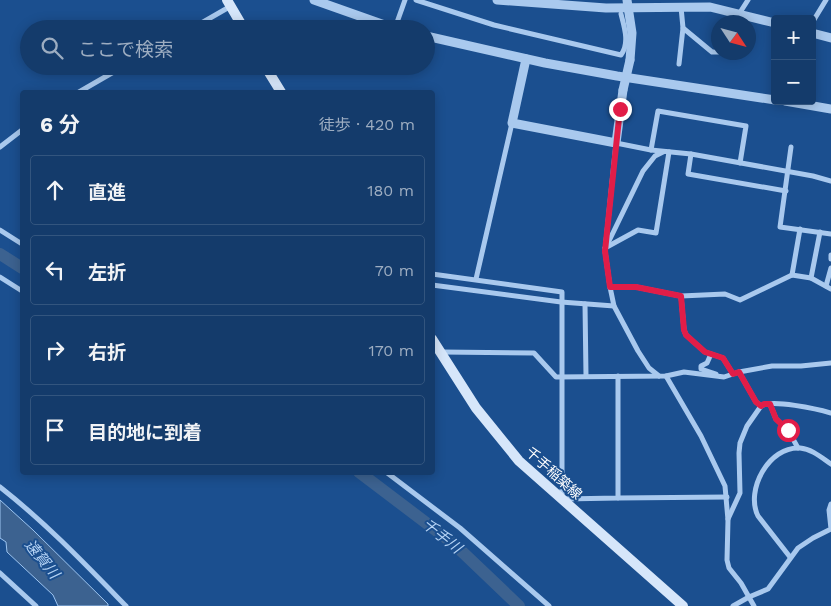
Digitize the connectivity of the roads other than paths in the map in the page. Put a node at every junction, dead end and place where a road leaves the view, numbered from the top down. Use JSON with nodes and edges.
{"nodes":[{"id":1,"x":314,"y":0,"type":"edge"},
{"id":2,"x":405,"y":0,"type":"edge"},
{"id":3,"x":416,"y":0,"type":"edge"},
{"id":4,"x":497,"y":0,"type":"edge"},
{"id":5,"x":748,"y":0,"type":"edge"},
{"id":6,"x":824,"y":1,"type":"edge"},
{"id":7,"x":229,"y":3,"type":"edge"},
{"id":8,"x":340,"y":4,"type":"edge"},
{"id":9,"x":625,"y":7,"type":"edge"},
{"id":10,"x":681,"y":7,"type":"junction"},
{"id":11,"x":739,"y":14,"type":"junction"},
{"id":12,"x":816,"y":16,"type":"edge"},
{"id":13,"x":204,"y":20,"type":"edge"},
{"id":14,"x":239,"y":20,"type":"edge"},
{"id":15,"x":376,"y":20,"type":"edge"},
{"id":16,"x":399,"y":20,"type":"edge"},
{"id":17,"x":771,"y":22,"type":"edge"},
{"id":18,"x":683,"y":28,"type":"junction"},
{"id":19,"x":816,"y":34,"type":"edge"},
{"id":20,"x":435,"y":38,"type":"edge"},
{"id":21,"x":831,"y":38,"type":"edge"},
{"id":22,"x":711,"y":51,"type":"edge"},
{"id":23,"x":526,"y":59,"type":"junction"},
{"id":24,"x":679,"y":64,"type":"dead end"},
{"id":25,"x":108,"y":75,"type":"edge"},
{"id":26,"x":271,"y":75,"type":"edge"},
{"id":27,"x":82,"y":90,"type":"edge"},
{"id":28,"x":280,"y":90,"type":"edge"},
{"id":29,"x":771,"y":99,"type":"edge"},
{"id":30,"x":808,"y":105,"type":"edge"},
{"id":31,"x":831,"y":109,"type":"edge"},
{"id":32,"x":512,"y":123,"type":"junction"},
{"id":33,"x":20,"y":132,"type":"edge"},
{"id":34,"x":616,"y":143,"type":"junction"},
{"id":35,"x":792,"y":146,"type":"dead end"},
{"id":36,"x":0,"y":147,"type":"edge"},
{"id":37,"x":651,"y":150,"type":"junction"},
{"id":38,"x":667,"y":152,"type":"junction"},
{"id":39,"x":690,"y":154,"type":"junction"},
{"id":40,"x":740,"y":163,"type":"junction"},
{"id":41,"x":788,"y":171,"type":"junction"},
{"id":42,"x":831,"y":181,"type":"edge"},
{"id":43,"x":786,"y":191,"type":"junction"},
{"id":44,"x":800,"y":229,"type":"junction"},
{"id":45,"x":0,"y":230,"type":"edge"},
{"id":46,"x":820,"y":232,"type":"junction"},
{"id":47,"x":831,"y":234,"type":"edge"},
{"id":48,"x":20,"y":243,"type":"edge"},
{"id":49,"x":605,"y":248,"type":"junction"},
{"id":50,"x":831,"y":255,"type":"edge"},
{"id":51,"x":831,"y":259,"type":"edge"},
{"id":52,"x":831,"y":268,"type":"edge"},
{"id":53,"x":435,"y":274,"type":"edge"},
{"id":54,"x":792,"y":275,"type":"junction"},
{"id":55,"x":0,"y":276,"type":"edge"},
{"id":56,"x":811,"y":278,"type":"junction"},
{"id":57,"x":476,"y":279,"type":"junction"},
{"id":58,"x":435,"y":284,"type":"edge"},
{"id":59,"x":610,"y":287,"type":"junction"},
{"id":60,"x":828,"y":287,"type":"edge"},
{"id":61,"x":20,"y":289,"type":"edge"},
{"id":62,"x":681,"y":296,"type":"junction"},
{"id":63,"x":561,"y":302,"type":"junction"},
{"id":64,"x":586,"y":304,"type":"junction"},
{"id":65,"x":614,"y":306,"type":"junction"},
{"id":66,"x":435,"y":343,"type":"edge"},
{"id":67,"x":441,"y":352,"type":"junction"},
{"id":68,"x":711,"y":354,"type":"junction"},
{"id":69,"x":831,"y":363,"type":"edge"},
{"id":70,"x":736,"y":373,"type":"junction"},
{"id":71,"x":586,"y":376,"type":"junction"},
{"id":72,"x":618,"y":376,"type":"junction"},
{"id":73,"x":659,"y":376,"type":"junction"},
{"id":74,"x":666,"y":376,"type":"junction"},
{"id":75,"x":718,"y":376,"type":"junction"},
{"id":76,"x":561,"y":377,"type":"junction"},
{"id":77,"x":770,"y":404,"type":"junction"},
{"id":78,"x":761,"y":406,"type":"junction"},
{"id":79,"x":831,"y":412,"type":"edge"},
{"id":80,"x":798,"y":448,"type":"junction"},
{"id":81,"x":831,"y":464,"type":"edge"},
{"id":82,"x":390,"y":475,"type":"edge"},
{"id":83,"x":0,"y":487,"type":"edge"},
{"id":84,"x":727,"y":497,"type":"junction"},
{"id":85,"x":618,"y":498,"type":"junction"},
{"id":86,"x":562,"y":499,"type":"junction"},
{"id":87,"x":831,"y":504,"type":"edge"},
{"id":88,"x":728,"y":520,"type":"junction"},
{"id":89,"x":790,"y":557,"type":"junction"},
{"id":90,"x":0,"y":573,"type":"edge"},
{"id":91,"x":749,"y":597,"type":"junction"},
{"id":92,"x":36,"y":606,"type":"edge"},
{"id":93,"x":126,"y":606,"type":"edge"},
{"id":94,"x":548,"y":606,"type":"edge"},
{"id":95,"x":683,"y":606,"type":"edge"},
{"id":96,"x":733,"y":606,"type":"edge"},
{"id":97,"x":754,"y":606,"type":"edge"}],
"edges":[{"from":1,"to":8,"type":"street"},
{"from":2,"to":16,"type":"street"},
{"from":3,"to":9,"type":"street"},
{"from":4,"to":9,"type":"street"},
{"from":5,"to":11,"type":"street"},
{"from":6,"to":12,"type":"street"},
{"from":7,"to":13,"type":"street"},
{"from":7,"to":14,"type":"main road"},
{"from":8,"to":15,"type":"street"},
{"from":9,"to":10,"type":"street"},
{"from":9,"to":34,"type":"street","bridge":true},
{"from":10,"to":11,"type":"street"},
{"from":10,"to":18,"type":"street"},
{"from":11,"to":17,"type":"street"},
{"from":18,"to":22,"type":"street"},
{"from":18,"to":24,"type":"street"},
{"from":19,"to":21,"type":"street"},
{"from":20,"to":23,"type":"street"},
{"from":23,"to":29,"type":"street"},
{"from":23,"to":32,"type":"street"},
{"from":25,"to":27,"type":"street"},
{"from":26,"to":28,"type":"main road"},
{"from":30,"to":31,"type":"street"},
{"from":32,"to":34,"type":"street"},
{"from":32,"to":57,"type":"street"},
{"from":33,"to":36,"type":"street"},
{"from":34,"to":37,"type":"street"},
{"from":34,"to":49,"type":"street"},
{"from":35,"to":41,"type":"street"},
{"from":37,"to":38,"type":"street"},
{"from":37,"to":40,"type":"street"},
{"from":38,"to":39,"type":"street"},
{"from":38,"to":49,"type":"street"},
{"from":38,"to":49,"type":"street"},
{"from":39,"to":40,"type":"street"},
{"from":39,"to":43,"type":"street"},
{"from":40,"to":41,"type":"street"},
{"from":41,"to":42,"type":"street"},
{"from":41,"to":43,"type":"street"},
{"from":43,"to":44,"type":"street"},
{"from":44,"to":46,"type":"street"},
{"from":44,"to":54,"type":"street"},
{"from":45,"to":48,"type":"street"},
{"from":46,"to":47,"type":"street"},
{"from":46,"to":56,"type":"street"},
{"from":49,"to":59,"type":"street"},
{"from":50,"to":51,"type":"street"},
{"from":52,"to":60,"type":"street"},
{"from":53,"to":57,"type":"street"},
{"from":54,"to":56,"type":"street"},
{"from":54,"to":62,"type":"street"},
{"from":55,"to":61,"type":"street"},
{"from":56,"to":60,"type":"street"},
{"from":57,"to":63,"type":"street"},
{"from":58,"to":63,"type":"street"},
{"from":59,"to":62,"type":"street"},
{"from":59,"to":65,"type":"street"},
{"from":62,"to":68,"type":"street"},
{"from":63,"to":64,"type":"street"},
{"from":63,"to":76,"type":"street"},
{"from":64,"to":65,"type":"street"},
{"from":64,"to":71,"type":"street"},
{"from":65,"to":73,"type":"street"},
{"from":66,"to":67,"type":"main road","name":"千手稲築線"},
{"from":67,"to":76,"type":"street"},
{"from":67,"to":86,"type":"main road","name":"千手稲築線"},
{"from":68,"to":70,"type":"street"},
{"from":68,"to":75,"type":"street"},
{"from":69,"to":70,"type":"street"},
{"from":70,"to":75,"type":"street"},
{"from":70,"to":78,"type":"street"},
{"from":71,"to":72,"type":"street"},
{"from":71,"to":76,"type":"street"},
{"from":72,"to":73,"type":"street"},
{"from":72,"to":85,"type":"street"},
{"from":73,"to":74,"type":"street"},
{"from":74,"to":75,"type":"street"},
{"from":74,"to":84,"type":"street"},
{"from":76,"to":86,"type":"street"},
{"from":77,"to":78,"type":"street"},
{"from":77,"to":79,"type":"street"},
{"from":77,"to":80,"type":"street"},
{"from":78,"to":88,"type":"street"},
{"from":80,"to":81,"type":"street"},
{"from":80,"to":89,"type":"street"},
{"from":82,"to":94,"type":"street"},
{"from":83,"to":93,"type":"street"},
{"from":84,"to":85,"type":"street"},
{"from":84,"to":88,"type":"street"},
{"from":85,"to":86,"type":"street"},
{"from":86,"to":95,"type":"main road","name":"千手稲築線"},
{"from":87,"to":89,"type":"street"},
{"from":88,"to":91,"type":"street"},
{"from":89,"to":91,"type":"street"},
{"from":90,"to":92,"type":"street"},
{"from":91,"to":96,"type":"street"},
{"from":91,"to":97,"type":"street"}]}
